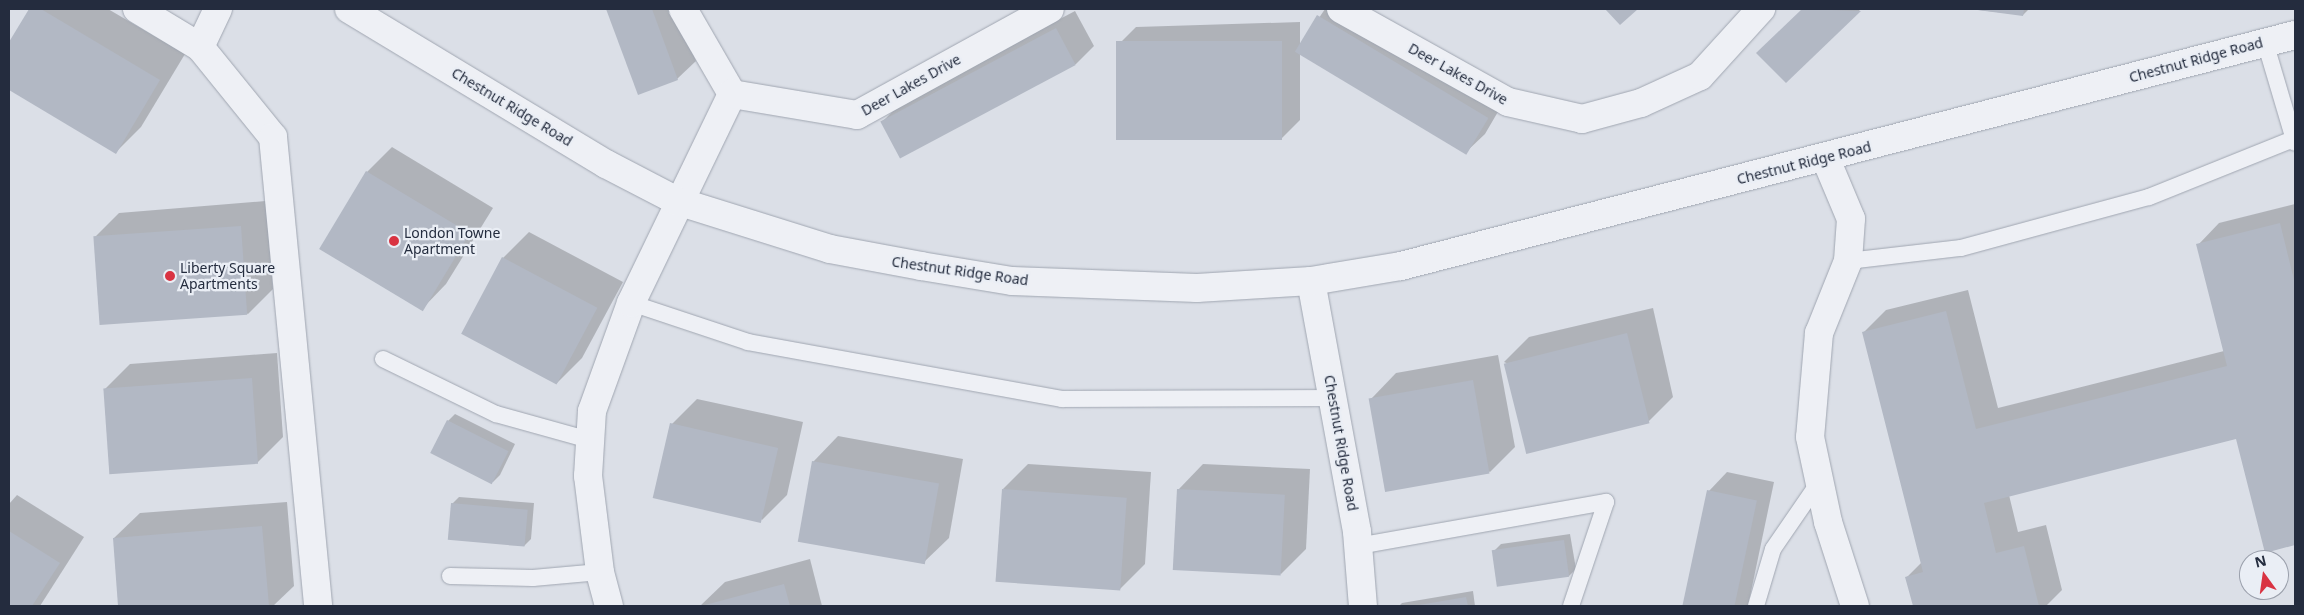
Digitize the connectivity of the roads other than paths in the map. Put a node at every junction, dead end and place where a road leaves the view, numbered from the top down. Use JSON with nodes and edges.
{"nodes":[{"id":1,"x":137,"y":9,"type":"edge"},
{"id":2,"x":218,"y":9,"type":"edge"},
{"id":3,"x":349,"y":9,"type":"edge"},
{"id":4,"x":683,"y":9,"type":"edge"},
{"id":5,"x":1050,"y":9,"type":"edge"},
{"id":6,"x":1341,"y":9,"type":"edge"},
{"id":7,"x":1761,"y":9,"type":"edge"},
{"id":8,"x":2295,"y":35,"type":"edge"},
{"id":9,"x":2265,"y":42,"type":"junction"},
{"id":10,"x":200,"y":47,"type":"junction"},
{"id":11,"x":732,"y":94,"type":"junction"},
{"id":12,"x":2294,"y":141,"type":"edge"},
{"id":13,"x":1825,"y":157,"type":"junction"},
{"id":14,"x":678,"y":201,"type":"junction"},
{"id":15,"x":1848,"y":261,"type":"junction"},
{"id":16,"x":1311,"y":281,"type":"junction"},
{"id":17,"x":631,"y":303,"type":"junction"},
{"id":18,"x":383,"y":359,"type":"dead end"},
{"id":19,"x":1333,"y":398,"type":"junction"},
{"id":20,"x":590,"y":440,"type":"junction"},
{"id":21,"x":1819,"y":482,"type":"junction"},
{"id":22,"x":1358,"y":546,"type":"junction"},
{"id":23,"x":600,"y":572,"type":"junction"},
{"id":24,"x":450,"y":576,"type":"dead end"},
{"id":25,"x":318,"y":606,"type":"edge"},
{"id":26,"x":609,"y":606,"type":"edge"},
{"id":27,"x":1363,"y":606,"type":"edge"},
{"id":28,"x":1571,"y":606,"type":"edge"},
{"id":29,"x":1756,"y":606,"type":"edge"},
{"id":30,"x":1855,"y":606,"type":"edge"}],
"edges":[{"from":1,"to":10,"type":"street"},
{"from":2,"to":10,"type":"street"},
{"from":3,"to":14,"type":"street","name":"Chestnut Ridge Road"},
{"from":4,"to":11,"type":"street"},
{"from":5,"to":11,"type":"street","name":"Deer Lakes Drive"},
{"from":6,"to":7,"type":"street","name":"Deer Lakes Drive"},
{"from":8,"to":9,"type":"street","name":"Chestnut Ridge Road"},
{"from":9,"to":12,"type":"lane"},
{"from":9,"to":13,"type":"street","name":"Chestnut Ridge Road"},
{"from":10,"to":25,"type":"street"},
{"from":11,"to":14,"type":"street"},
{"from":12,"to":15,"type":"lane"},
{"from":13,"to":15,"type":"street"},
{"from":13,"to":16,"type":"street","name":"Chestnut Ridge Road"},
{"from":14,"to":16,"type":"street","name":"Chestnut Ridge Road"},
{"from":14,"to":17,"type":"street"},
{"from":15,"to":21,"type":"street"},
{"from":16,"to":19,"type":"street","name":"Chestnut Ridge Road"},
{"from":17,"to":19,"type":"lane"},
{"from":17,"to":20,"type":"street"},
{"from":18,"to":20,"type":"lane"},
{"from":19,"to":22,"type":"street","name":"Chestnut Ridge Road"},
{"from":20,"to":23,"type":"street"},
{"from":21,"to":29,"type":"lane"},
{"from":21,"to":30,"type":"street"},
{"from":22,"to":27,"type":"street","name":"Chestnut Ridge Road"},
{"from":22,"to":28,"type":"lane"},
{"from":23,"to":24,"type":"lane"},
{"from":23,"to":26,"type":"street"}]}
